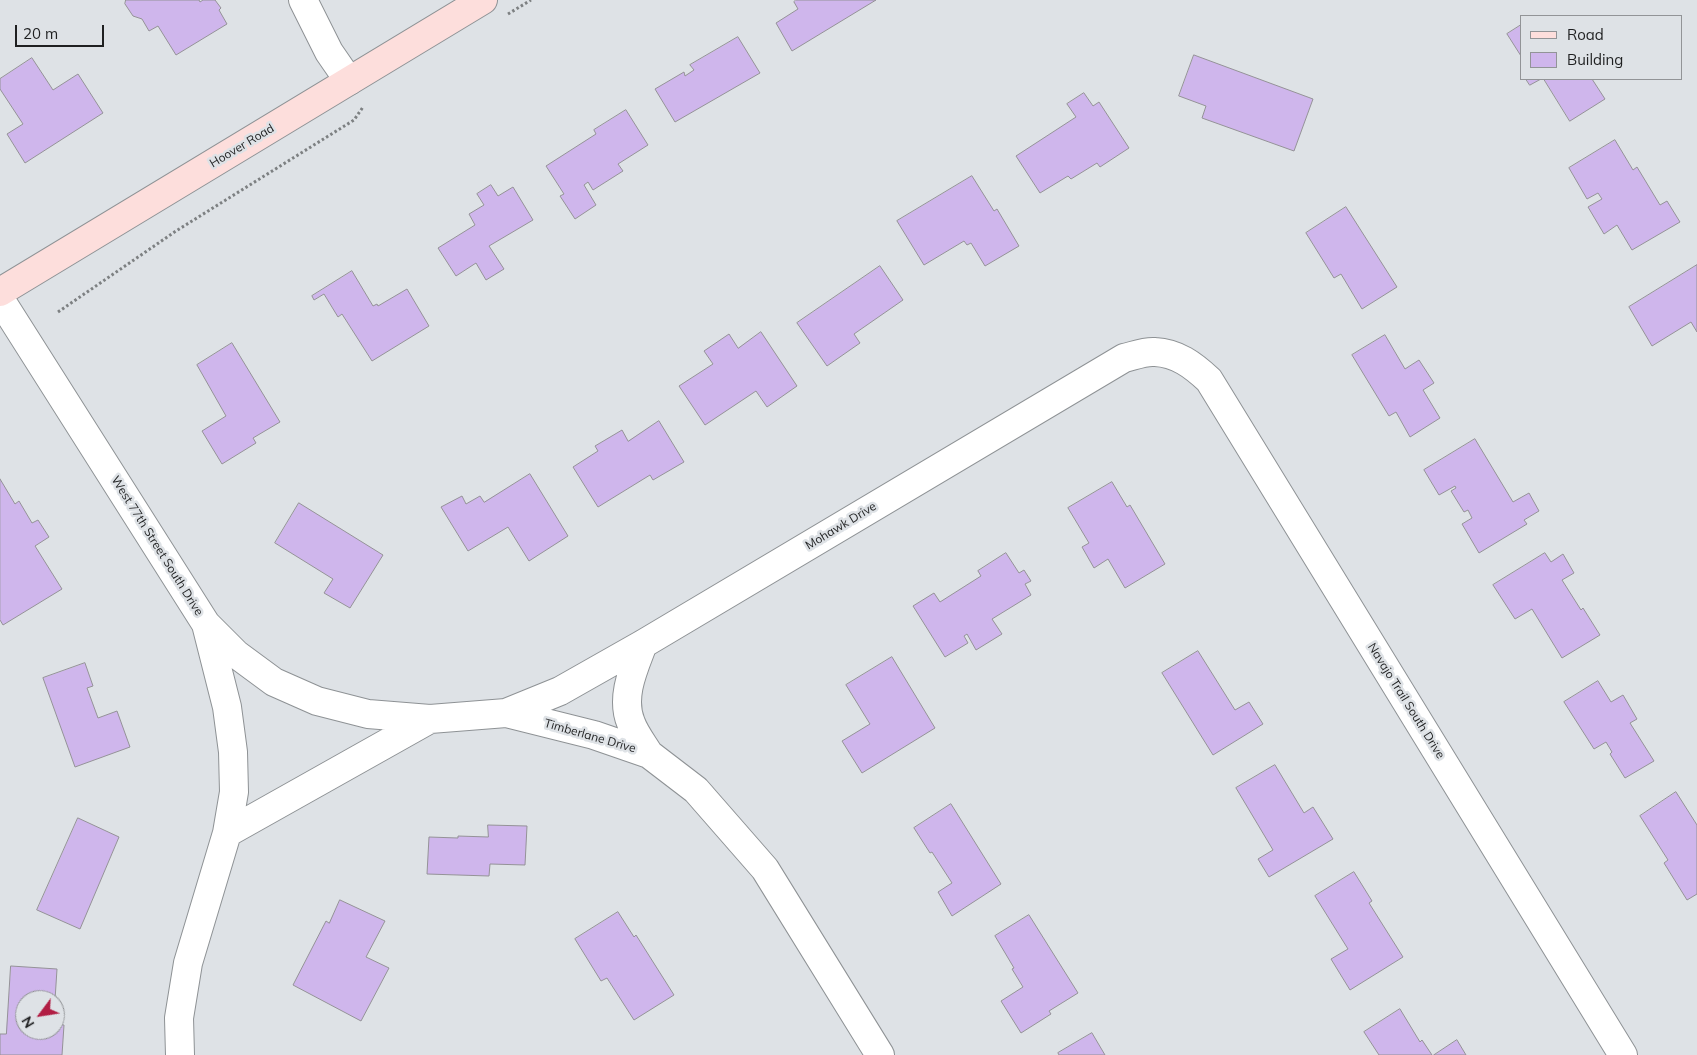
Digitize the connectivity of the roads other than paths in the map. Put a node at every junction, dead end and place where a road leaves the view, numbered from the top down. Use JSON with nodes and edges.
{"nodes":[{"id":1,"x":303,"y":0,"type":"edge"},
{"id":2,"x":484,"y":0,"type":"edge"},
{"id":3,"x":349,"y":81,"type":"junction"},
{"id":4,"x":0,"y":292,"type":"edge"},
{"id":5,"x":0,"y":298,"type":"edge"},
{"id":6,"x":1177,"y":357,"type":"joint"},
{"id":7,"x":206,"y":624,"type":"junction"},
{"id":8,"x":644,"y":644,"type":"junction"},
{"id":9,"x":506,"y":713,"type":"junction"},
{"id":10,"x":430,"y":719,"type":"junction"},
{"id":11,"x":649,"y":754,"type":"junction"},
{"id":12,"x":227,"y":833,"type":"junction"},
{"id":13,"x":180,"y":1055,"type":"edge"},
{"id":14,"x":880,"y":1055,"type":"edge"},
{"id":15,"x":1623,"y":1055,"type":"edge"}],
"edges":[{"from":1,"to":3,"type":"street"},
{"from":2,"to":3,"type":"street","name":"Hoover Road"},
{"from":3,"to":4,"type":"street","name":"Hoover Road"},
{"from":5,"to":7,"type":"street","name":"West 77th Street South Drive"},
{"from":6,"to":8,"type":"street","name":"Mohawk Drive"},
{"from":6,"to":15,"type":"street","name":"Navajo Trail South Drive"},
{"from":7,"to":10,"type":"street","name":"Timberlane Drive"},
{"from":7,"to":12,"type":"street","name":"West 77th Street South Drive"},
{"from":8,"to":9,"type":"street","name":"Mohawk Drive"},
{"from":8,"to":11,"type":"street"},
{"from":9,"to":10,"type":"street","name":"Timberlane Drive"},
{"from":9,"to":11,"type":"street","name":"Timberlane Drive"},
{"from":10,"to":12,"type":"street"},
{"from":11,"to":14,"type":"street","name":"Timberlane Drive"},
{"from":12,"to":13,"type":"street","name":"West 77th Street South Drive"}]}
